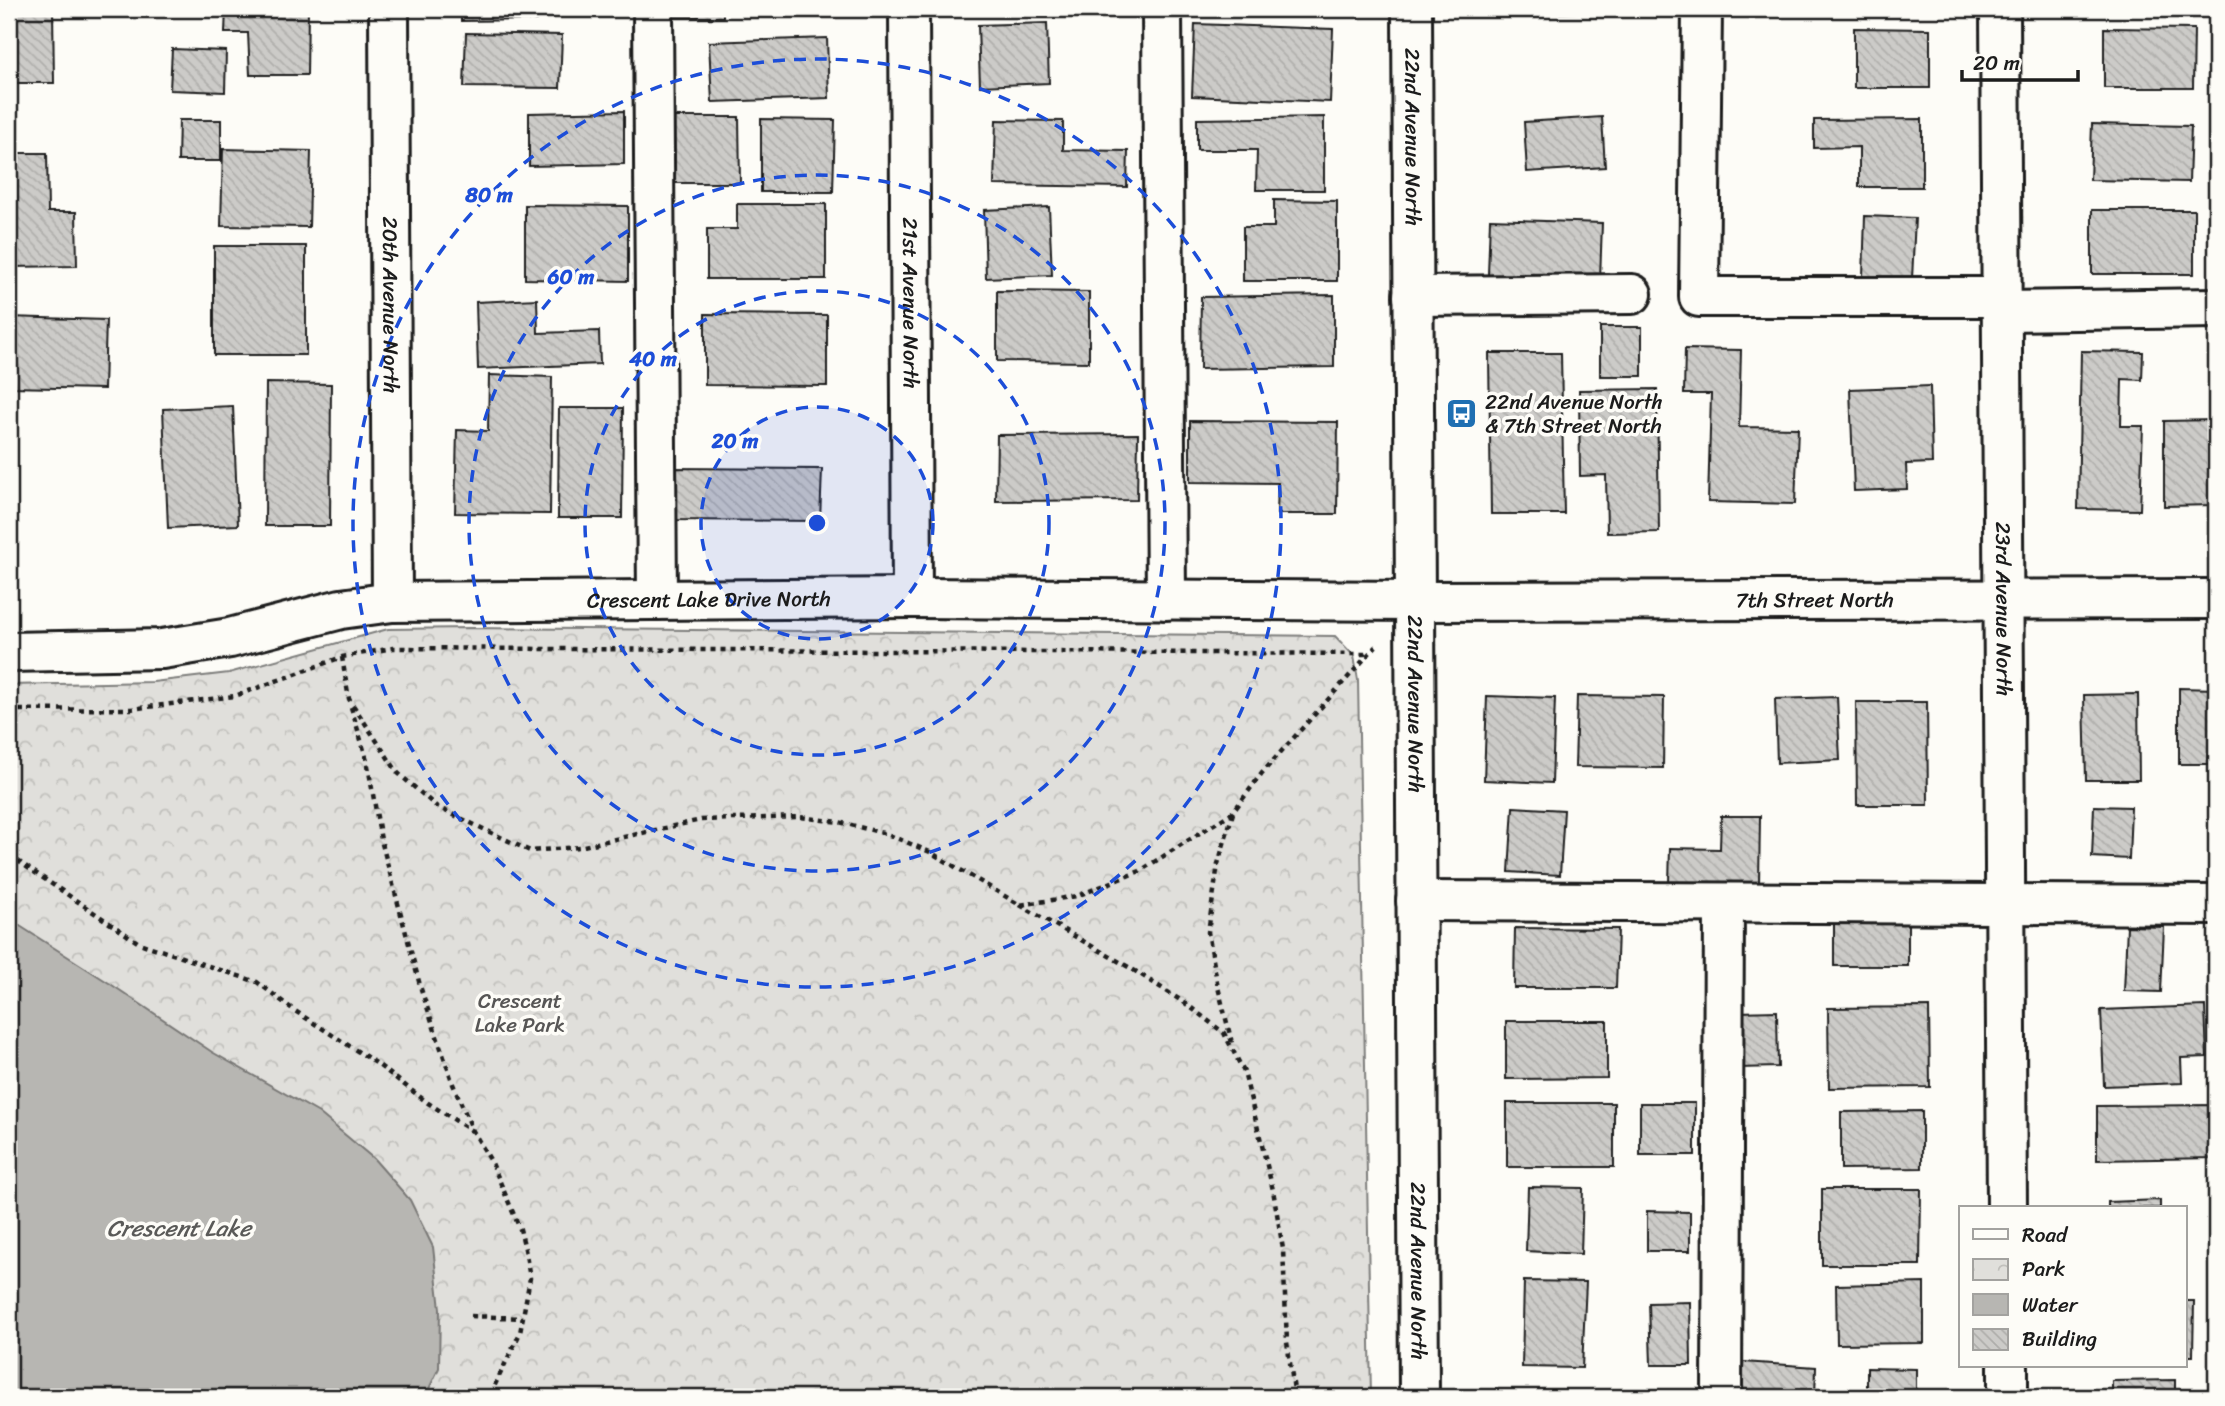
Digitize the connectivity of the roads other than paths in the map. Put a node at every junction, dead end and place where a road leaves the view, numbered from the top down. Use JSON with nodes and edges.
{"nodes":[{"id":1,"x":389,"y":9,"type":"edge"},
{"id":2,"x":653,"y":9,"type":"edge"},
{"id":3,"x":909,"y":9,"type":"edge"},
{"id":4,"x":1163,"y":9,"type":"edge"},
{"id":5,"x":1412,"y":9,"type":"edge"},
{"id":6,"x":1702,"y":9,"type":"edge"},
{"id":7,"x":2000,"y":9,"type":"edge"},
{"id":8,"x":1632,"y":294,"type":"dead end"},
{"id":9,"x":1413,"y":296,"type":"junction"},
{"id":10,"x":2002,"y":304,"type":"junction"},
{"id":11,"x":2216,"y":308,"type":"edge"},
{"id":12,"x":912,"y":598,"type":"junction"},
{"id":13,"x":2003,"y":598,"type":"junction"},
{"id":14,"x":2216,"y":599,"type":"edge"},
{"id":15,"x":656,"y":600,"type":"junction"},
{"id":16,"x":1166,"y":600,"type":"junction"},
{"id":17,"x":1415,"y":601,"type":"junction"},
{"id":18,"x":392,"y":602,"type":"junction"},
{"id":19,"x":9,"y":652,"type":"edge"},
{"id":20,"x":1416,"y":901,"type":"junction"},
{"id":21,"x":1724,"y":903,"type":"junction"},
{"id":22,"x":2005,"y":905,"type":"junction"},
{"id":23,"x":2216,"y":905,"type":"edge"},
{"id":24,"x":2007,"y":1206,"type":"edge"},
{"id":25,"x":2007,"y":1368,"type":"edge"},
{"id":26,"x":1419,"y":1397,"type":"edge"},
{"id":27,"x":1722,"y":1397,"type":"edge"},
{"id":28,"x":2008,"y":1397,"type":"edge"}],
"edges":[{"from":1,"to":18,"type":"street","name":"20th Avenue North"},
{"from":2,"to":15,"type":"street"},
{"from":3,"to":12,"type":"street","name":"21st Avenue North"},
{"from":4,"to":16,"type":"street"},
{"from":5,"to":9,"type":"street","name":"22nd Avenue North"},
{"from":6,"to":10,"type":"street"},
{"from":7,"to":10,"type":"street","name":"23rd Avenue North"},
{"from":8,"to":9,"type":"street"},
{"from":9,"to":17,"type":"street","name":"22nd Avenue North"},
{"from":10,"to":11,"type":"street"},
{"from":10,"to":13,"type":"street","name":"23rd Avenue North"},
{"from":12,"to":15,"type":"street","name":"Crescent Lake Drive North"},
{"from":12,"to":16,"type":"street","name":"Crescent Lake Drive North"},
{"from":13,"to":14,"type":"street","name":"7th Street North"},
{"from":13,"to":17,"type":"street","name":"7th Street North"},
{"from":13,"to":22,"type":"street","name":"23rd Avenue North"},
{"from":15,"to":18,"type":"street","name":"Crescent Lake Drive North"},
{"from":16,"to":17,"type":"street","name":"Crescent Lake Drive North"},
{"from":17,"to":20,"type":"street","name":"22nd Avenue North"},
{"from":18,"to":19,"type":"street","name":"Crescent Lake Drive North"},
{"from":20,"to":21,"type":"street"},
{"from":20,"to":26,"type":"street","name":"22nd Avenue North"},
{"from":21,"to":22,"type":"street"},
{"from":21,"to":27,"type":"street"},
{"from":22,"to":23,"type":"street"},
{"from":22,"to":24,"type":"street","name":"23rd Avenue North"},
{"from":25,"to":28,"type":"street"}]}
